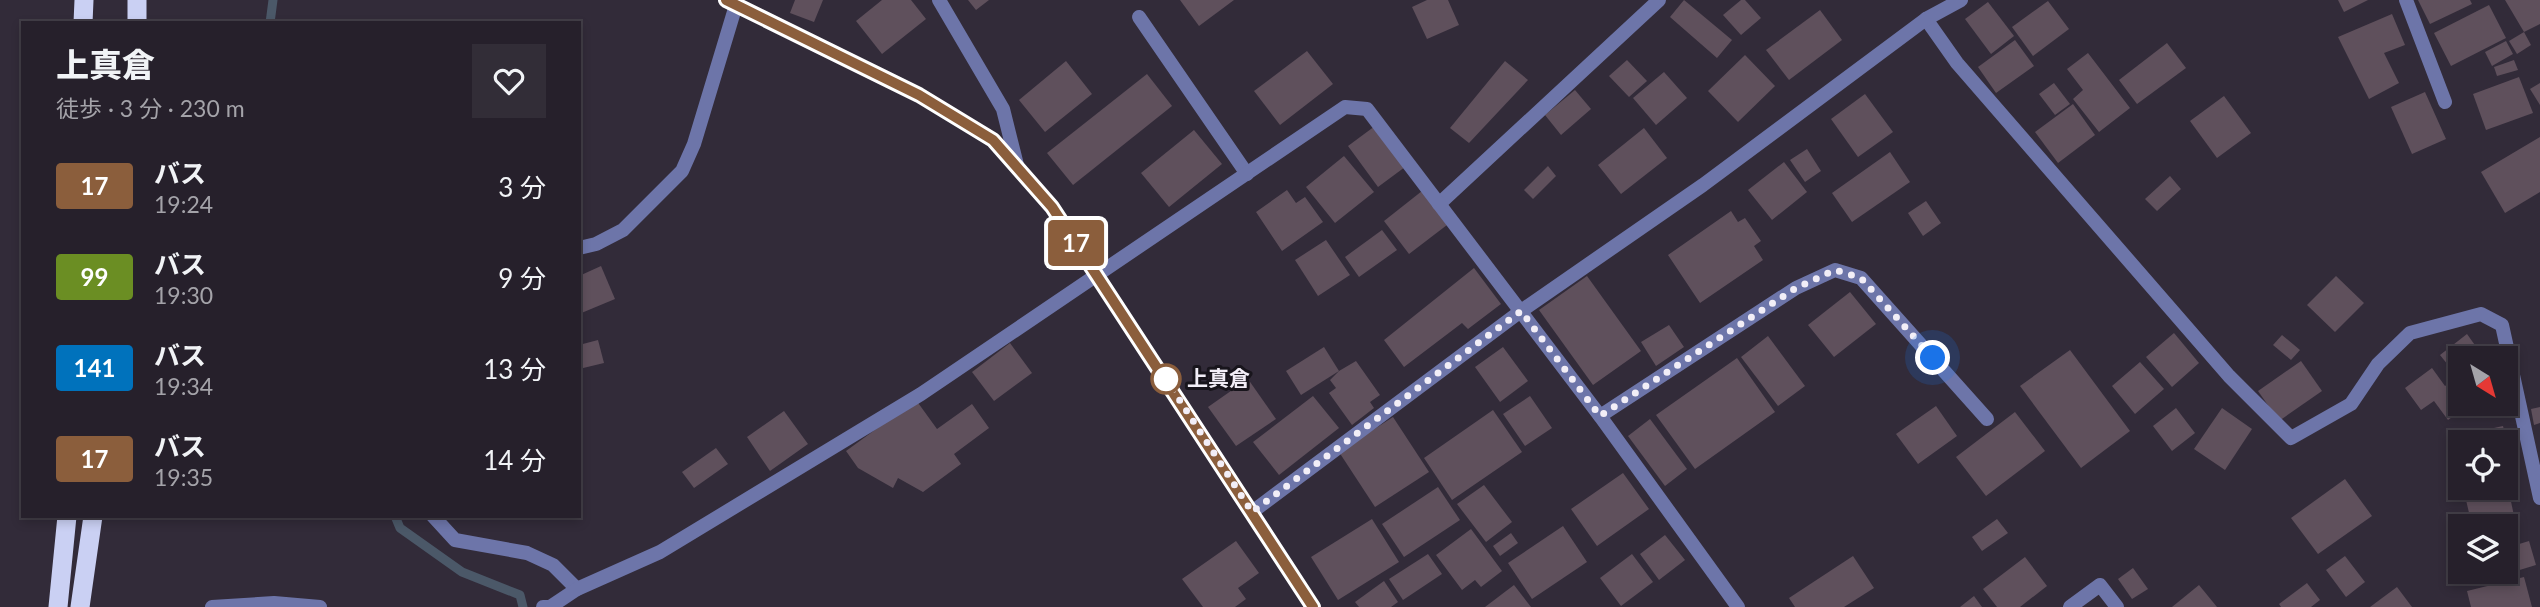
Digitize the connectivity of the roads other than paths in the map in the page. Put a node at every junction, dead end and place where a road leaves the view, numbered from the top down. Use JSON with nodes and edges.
{"nodes":[{"id":1,"x":84,"y":0,"type":"edge"},
{"id":2,"x":137,"y":0,"type":"edge"},
{"id":3,"x":939,"y":0,"type":"edge"},
{"id":4,"x":1658,"y":0,"type":"edge"},
{"id":5,"x":1961,"y":0,"type":"edge"},
{"id":6,"x":2406,"y":0,"type":"edge"},
{"id":7,"x":731,"y":3,"type":"edge"},
{"id":8,"x":1139,"y":17,"type":"dead end"},
{"id":9,"x":1926,"y":19,"type":"junction"},
{"id":10,"x":83,"y":21,"type":"edge"},
{"id":11,"x":137,"y":21,"type":"edge"},
{"id":12,"x":2445,"y":102,"type":"dead end"},
{"id":13,"x":1017,"y":165,"type":"junction"},
{"id":14,"x":1247,"y":174,"type":"junction"},
{"id":15,"x":1439,"y":204,"type":"junction"},
{"id":16,"x":581,"y":248,"type":"edge"},
{"id":17,"x":1098,"y":275,"type":"junction"},
{"id":18,"x":1521,"y":311,"type":"junction"},
{"id":19,"x":1600,"y":416,"type":"junction"},
{"id":20,"x":1987,"y":418,"type":"dead end"},
{"id":21,"x":2540,"y":498,"type":"edge"},
{"id":22,"x":1252,"y":512,"type":"junction"},
{"id":23,"x":67,"y":518,"type":"edge"},
{"id":24,"x":93,"y":518,"type":"edge"},
{"id":25,"x":435,"y":518,"type":"edge"},
{"id":26,"x":577,"y":589,"type":"junction"},
{"id":27,"x":58,"y":607,"type":"edge"},
{"id":28,"x":80,"y":607,"type":"edge"},
{"id":29,"x":212,"y":607,"type":"edge"},
{"id":30,"x":320,"y":607,"type":"edge"},
{"id":31,"x":544,"y":607,"type":"edge"},
{"id":32,"x":1313,"y":607,"type":"edge"},
{"id":33,"x":1738,"y":607,"type":"edge"},
{"id":34,"x":2070,"y":607,"type":"edge"},
{"id":35,"x":2117,"y":607,"type":"edge"}],
"edges":[{"from":1,"to":10,"type":"highway"},
{"from":2,"to":11,"type":"highway"},
{"from":3,"to":13,"type":"street"},
{"from":4,"to":15,"type":"street"},
{"from":5,"to":9,"type":"street"},
{"from":6,"to":12,"type":"street"},
{"from":7,"to":13,"type":"street"},
{"from":7,"to":16,"type":"street"},
{"from":8,"to":14,"type":"street"},
{"from":9,"to":18,"type":"street"},
{"from":9,"to":21,"type":"street"},
{"from":13,"to":17,"type":"street"},
{"from":14,"to":15,"type":"street"},
{"from":14,"to":17,"type":"street"},
{"from":15,"to":18,"type":"street"},
{"from":17,"to":22,"type":"street"},
{"from":17,"to":26,"type":"street"},
{"from":18,"to":19,"type":"street"},
{"from":18,"to":22,"type":"street"},
{"from":19,"to":20,"type":"street"},
{"from":19,"to":33,"type":"street"},
{"from":22,"to":32,"type":"street"},
{"from":23,"to":27,"type":"highway"},
{"from":24,"to":28,"type":"highway"},
{"from":25,"to":26,"type":"street"},
{"from":26,"to":31,"type":"street"},
{"from":29,"to":30,"type":"street"},
{"from":34,"to":35,"type":"street"}]}
